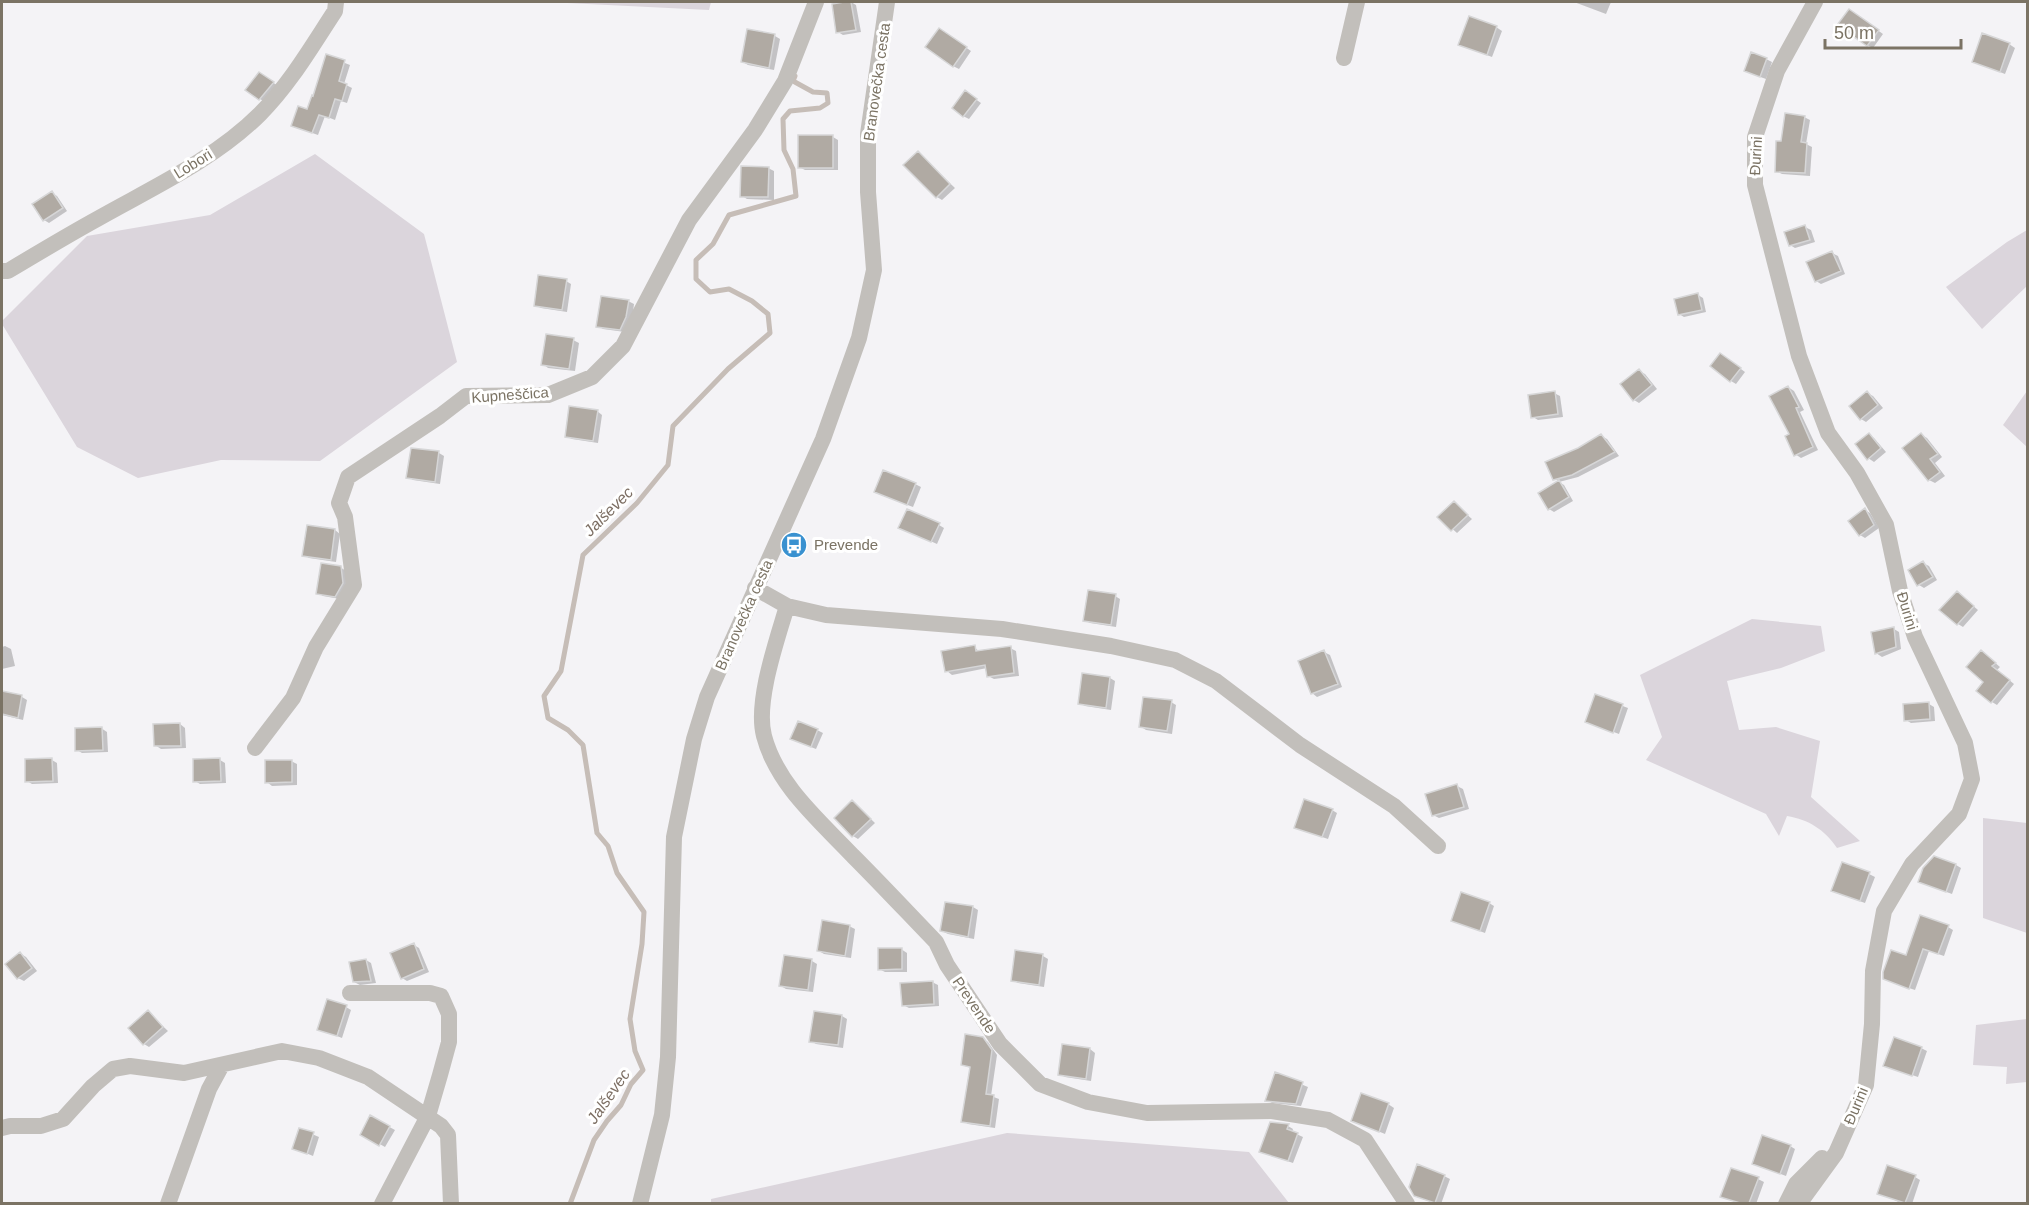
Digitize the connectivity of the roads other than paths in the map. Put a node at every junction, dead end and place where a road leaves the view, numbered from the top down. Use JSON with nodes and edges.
{"nodes":[{"id":1,"x":336,"y":2,"type":"edge"},
{"id":2,"x":816,"y":2,"type":"edge"},
{"id":3,"x":887,"y":2,"type":"edge"},
{"id":4,"x":1357,"y":2,"type":"edge"},
{"id":5,"x":1815,"y":2,"type":"edge"},
{"id":6,"x":1344,"y":58,"type":"dead end"},
{"id":7,"x":2,"y":272,"type":"edge"},
{"id":8,"x":756,"y":588,"type":"junction"},
{"id":9,"x":788,"y":606,"type":"junction"},
{"id":10,"x":255,"y":748,"type":"dead end"},
{"id":11,"x":1438,"y":846,"type":"dead end"},
{"id":12,"x":350,"y":993,"type":"dead end"},
{"id":13,"x":222,"y":1065,"type":"junction"},
{"id":14,"x":428,"y":1116,"type":"junction"},
{"id":15,"x":2,"y":1128,"type":"edge"},
{"id":16,"x":1841,"y":1142,"type":"junction"},
{"id":17,"x":168,"y":1203,"type":"edge"},
{"id":18,"x":382,"y":1203,"type":"edge"},
{"id":19,"x":451,"y":1203,"type":"edge"},
{"id":20,"x":640,"y":1203,"type":"edge"},
{"id":21,"x":1407,"y":1203,"type":"edge"},
{"id":22,"x":1786,"y":1203,"type":"edge"},
{"id":23,"x":1799,"y":1203,"type":"edge"}],
"edges":[{"from":1,"to":7,"type":"street","name":"Lobori"},
{"from":2,"to":10,"type":"street","name":"Kupneščica"},
{"from":3,"to":8,"type":"street","name":"Branovečka cesta"},
{"from":4,"to":6,"type":"street"},
{"from":5,"to":16,"type":"street","name":"Đurini"},
{"from":8,"to":9,"type":"street"},
{"from":8,"to":20,"type":"street","name":"Branovečka cesta"},
{"from":9,"to":11,"type":"street"},
{"from":9,"to":21,"type":"street","name":"Prevende"},
{"from":12,"to":14,"type":"street"},
{"from":13,"to":14,"type":"street"},
{"from":13,"to":15,"type":"street"},
{"from":13,"to":17,"type":"street"},
{"from":14,"to":18,"type":"street"},
{"from":14,"to":19,"type":"street"},
{"from":16,"to":22,"type":"street"},
{"from":16,"to":23,"type":"street","name":"Đurini"}]}
